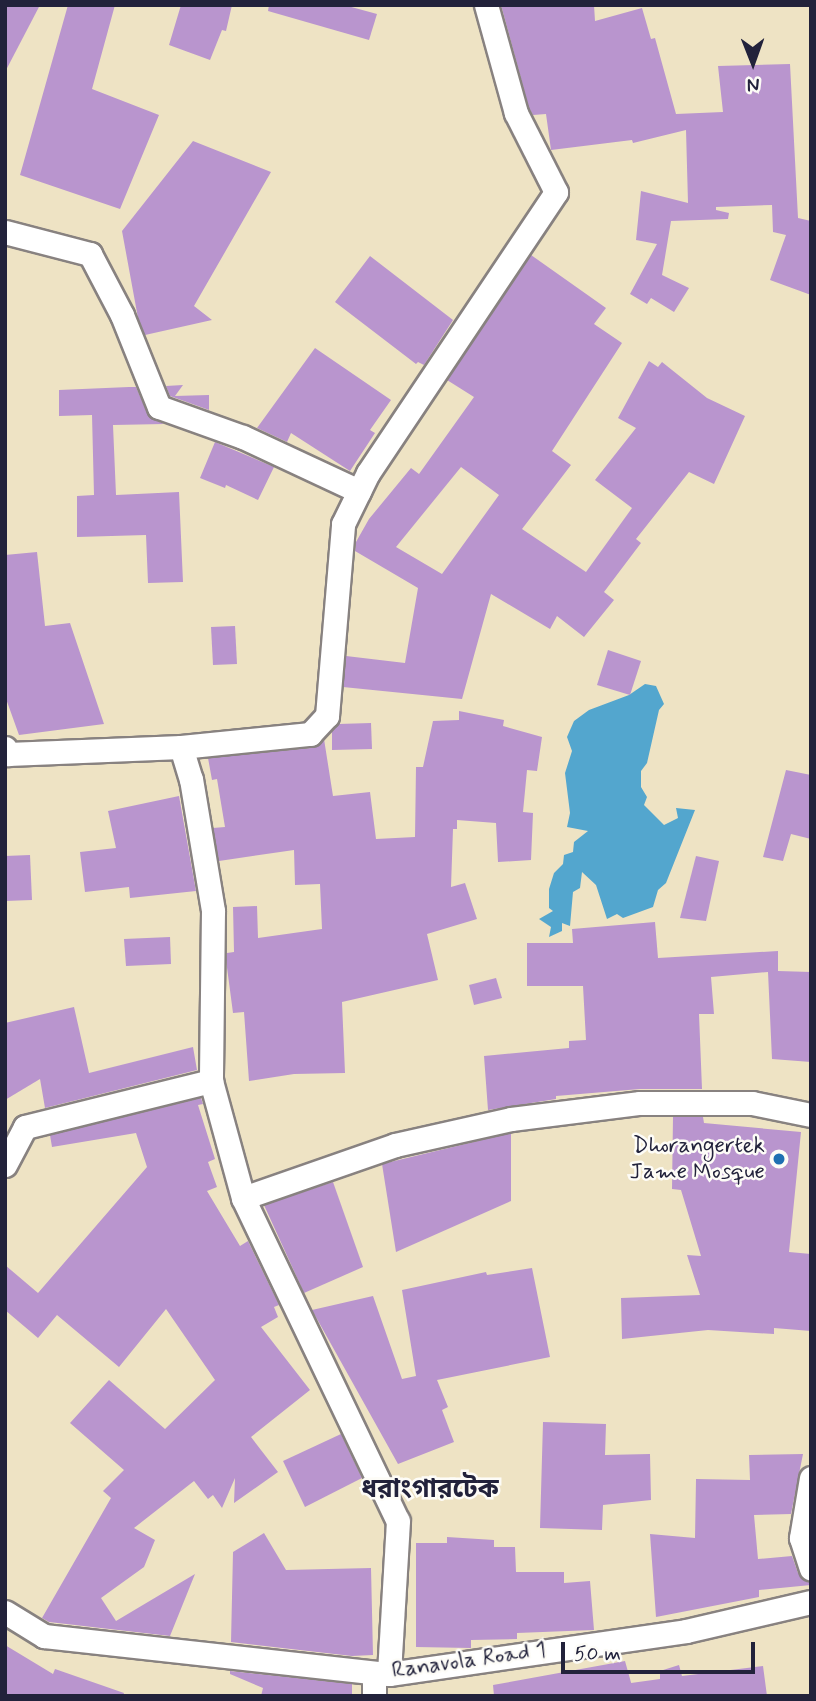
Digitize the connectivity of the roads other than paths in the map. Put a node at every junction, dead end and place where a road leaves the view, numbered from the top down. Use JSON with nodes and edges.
{"nodes":[{"id":1,"x":486,"y":5,"type":"edge"},
{"id":2,"x":5,"y":232,"type":"edge"},
{"id":3,"x":359,"y":491,"type":"junction"},
{"id":4,"x":181,"y":747,"type":"junction"},
{"id":5,"x":5,"y":748,"type":"edge"},
{"id":6,"x":211,"y":1081,"type":"junction"},
{"id":7,"x":811,"y":1115,"type":"edge"},
{"id":8,"x":5,"y":1165,"type":"edge"},
{"id":9,"x":243,"y":1198,"type":"junction"},
{"id":10,"x":811,"y":1478,"type":"edge"},
{"id":11,"x":811,"y":1568,"type":"edge"},
{"id":12,"x":811,"y":1602,"type":"edge"},
{"id":13,"x":5,"y":1612,"type":"edge"},
{"id":14,"x":381,"y":1673,"type":"junction"},
{"id":15,"x":374,"y":1696,"type":"edge"}],
"edges":[{"from":1,"to":3,"type":"street"},
{"from":2,"to":3,"type":"street"},
{"from":3,"to":4,"type":"street"},
{"from":4,"to":5,"type":"street"},
{"from":4,"to":6,"type":"street"},
{"from":6,"to":8,"type":"street"},
{"from":6,"to":9,"type":"street"},
{"from":7,"to":9,"type":"street"},
{"from":9,"to":14,"type":"street"},
{"from":10,"to":11,"type":"street"},
{"from":12,"to":14,"type":"street","name":"Ranavola Road 1"},
{"from":13,"to":14,"type":"street","name":"Ranavola Road 1"},
{"from":14,"to":15,"type":"street"}]}
